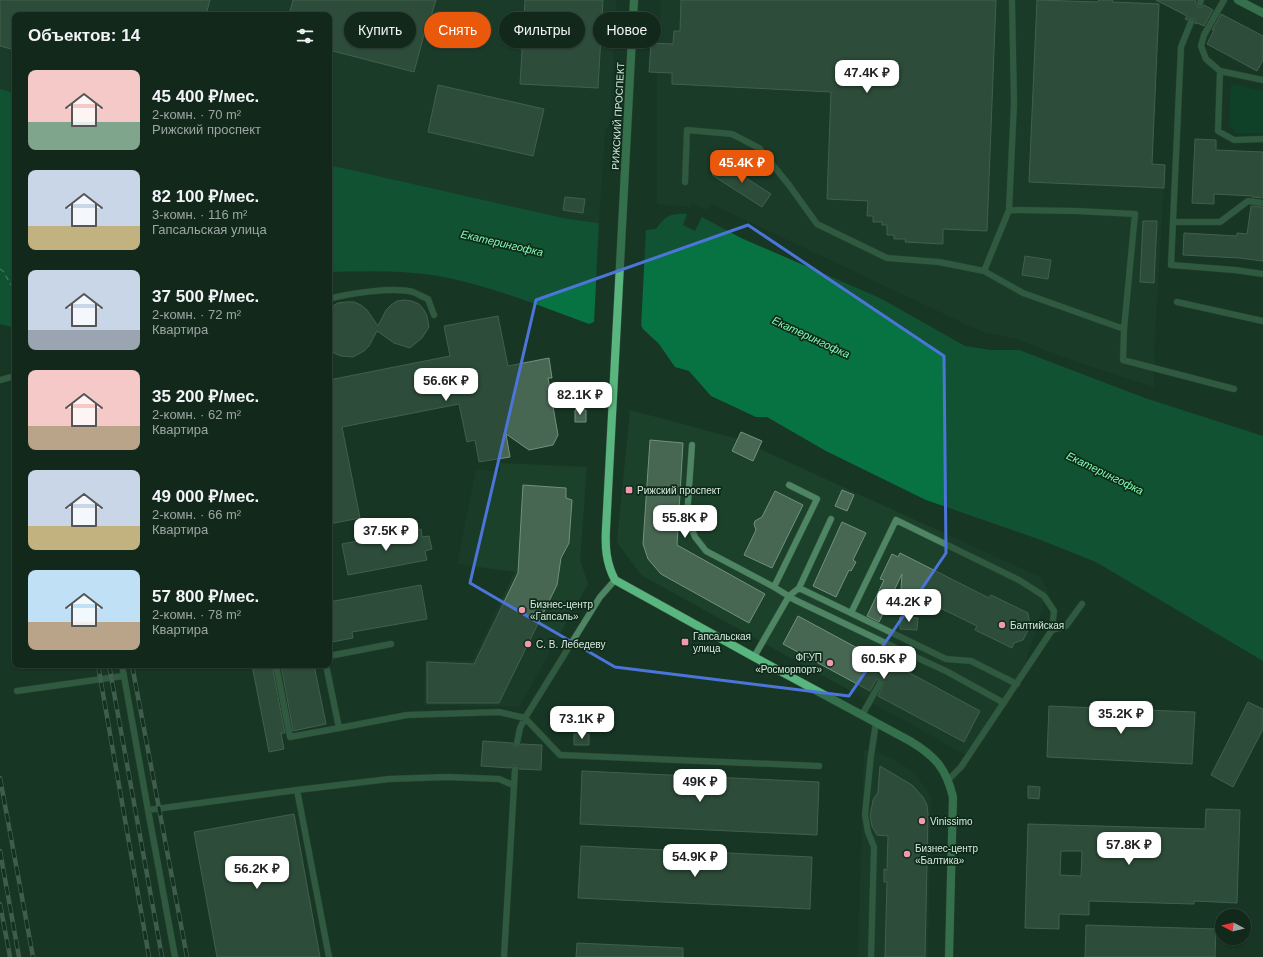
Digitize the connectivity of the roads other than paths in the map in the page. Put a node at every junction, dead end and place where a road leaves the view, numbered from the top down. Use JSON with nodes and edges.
{"nodes":[{"id":1,"x":634,"y":0,"type":"edge"},
{"id":2,"x":1012,"y":0,"type":"edge"},
{"id":3,"x":1224,"y":0,"type":"edge"},
{"id":4,"x":1238,"y":0,"type":"edge"},
{"id":5,"x":1263,"y":13,"type":"edge"},
{"id":6,"x":1191,"y":22,"type":"dead end"},
{"id":7,"x":1220,"y":71,"type":"junction"},
{"id":8,"x":1263,"y":80,"type":"edge"},
{"id":9,"x":1263,"y":139,"type":"edge"},
{"id":10,"x":685,"y":182,"type":"dead end"},
{"id":11,"x":1263,"y":203,"type":"edge"},
{"id":12,"x":1009,"y":210,"type":"junction"},
{"id":13,"x":1173,"y":222,"type":"junction"},
{"id":14,"x":984,"y":271,"type":"junction"},
{"id":15,"x":1263,"y":274,"type":"edge"},
{"id":16,"x":332,"y":298,"type":"edge"},
{"id":17,"x":1177,"y":302,"type":"dead end"},
{"id":18,"x":434,"y":315,"type":"dead end"},
{"id":19,"x":1263,"y":321,"type":"edge"},
{"id":20,"x":1124,"y":329,"type":"junction"},
{"id":21,"x":12,"y":377,"type":"edge"},
{"id":22,"x":0,"y":380,"type":"edge"},
{"id":23,"x":1234,"y":389,"type":"dead end"},
{"id":24,"x":692,"y":445,"type":"dead end"},
{"id":25,"x":789,"y":485,"type":"dead end"},
{"id":26,"x":832,"y":518,"type":"dead end"},
{"id":27,"x":615,"y":580,"type":"junction"},
{"id":28,"x":774,"y":587,"type":"junction"},
{"id":29,"x":799,"y":588,"type":"junction"},
{"id":30,"x":789,"y":596,"type":"junction"},
{"id":31,"x":1082,"y":604,"type":"dead end"},
{"id":32,"x":851,"y":613,"type":"junction"},
{"id":33,"x":1052,"y":630,"type":"junction"},
{"id":34,"x":391,"y":644,"type":"dead end"},
{"id":35,"x":898,"y":649,"type":"junction"},
{"id":36,"x":332,"y":655,"type":"edge"},
{"id":37,"x":754,"y":657,"type":"junction"},
{"id":38,"x":122,"y":668,"type":"edge"},
{"id":39,"x":277,"y":668,"type":"edge"},
{"id":40,"x":327,"y":668,"type":"edge"},
{"id":41,"x":885,"y":673,"type":"dead end"},
{"id":42,"x":123,"y":676,"type":"junction"},
{"id":43,"x":880,"y":683,"type":"dead end"},
{"id":44,"x":1016,"y":684,"type":"junction"},
{"id":45,"x":17,"y":691,"type":"dead end"},
{"id":46,"x":1004,"y":703,"type":"junction"},
{"id":47,"x":862,"y":715,"type":"junction"},
{"id":48,"x":525,"y":718,"type":"junction"},
{"id":49,"x":876,"y":723,"type":"junction"},
{"id":50,"x":340,"y":728,"type":"junction"},
{"id":51,"x":517,"y":743,"type":"dead end"},
{"id":52,"x":819,"y":766,"type":"dead end"},
{"id":53,"x":515,"y":769,"type":"dead end"},
{"id":54,"x":949,"y":779,"type":"junction"},
{"id":55,"x":513,"y":785,"type":"junction"},
{"id":56,"x":298,"y":790,"type":"junction"},
{"id":57,"x":148,"y":810,"type":"junction"},
{"id":58,"x":175,"y":957,"type":"edge"},
{"id":59,"x":329,"y":957,"type":"edge"},
{"id":60,"x":504,"y":957,"type":"edge"},
{"id":61,"x":872,"y":957,"type":"edge"},
{"id":62,"x":949,"y":957,"type":"edge"}],
"edges":[{"from":1,"to":27,"type":"street","name":"РИЖСКИЙ ПРОСПЕКТ"},
{"from":2,"to":12,"type":"lane"},
{"from":3,"to":7,"type":"lane"},
{"from":4,"to":5,"type":"street"},
{"from":6,"to":13,"type":"lane"},
{"from":7,"to":8,"type":"lane"},
{"from":7,"to":9,"type":"lane"},
{"from":10,"to":14,"type":"lane"},
{"from":11,"to":13,"type":"lane"},
{"from":12,"to":14,"type":"lane"},
{"from":12,"to":20,"type":"lane"},
{"from":13,"to":15,"type":"lane"},
{"from":14,"to":20,"type":"lane"},
{"from":16,"to":18,"type":"lane"},
{"from":17,"to":19,"type":"lane"},
{"from":20,"to":23,"type":"lane"},
{"from":21,"to":22,"type":"lane"},
{"from":24,"to":28,"type":"lane"},
{"from":25,"to":28,"type":"lane"},
{"from":26,"to":29,"type":"lane"},
{"from":27,"to":37,"type":"street"},
{"from":27,"to":48,"type":"lane"},
{"from":28,"to":30,"type":"lane"},
{"from":29,"to":30,"type":"lane"},
{"from":29,"to":32,"type":"lane"},
{"from":30,"to":35,"type":"lane"},
{"from":30,"to":37,"type":"lane"},
{"from":31,"to":33,"type":"lane"},
{"from":32,"to":33,"type":"lane"},
{"from":32,"to":44,"type":"lane"},
{"from":33,"to":44,"type":"lane"},
{"from":34,"to":36,"type":"lane"},
{"from":35,"to":41,"type":"lane"},
{"from":35,"to":46,"type":"lane"},
{"from":37,"to":47,"type":"street"},
{"from":38,"to":42,"type":"lane"},
{"from":39,"to":50,"type":"lane"},
{"from":40,"to":50,"type":"lane"},
{"from":42,"to":45,"type":"lane"},
{"from":42,"to":57,"type":"lane"},
{"from":43,"to":47,"type":"lane"},
{"from":44,"to":46,"type":"lane"},
{"from":46,"to":54,"type":"lane"},
{"from":47,"to":49,"type":"street"},
{"from":48,"to":50,"type":"lane"},
{"from":48,"to":51,"type":"lane"},
{"from":48,"to":52,"type":"lane"},
{"from":49,"to":54,"type":"street"},
{"from":49,"to":61,"type":"lane"},
{"from":53,"to":55,"type":"lane"},
{"from":54,"to":62,"type":"street"},
{"from":55,"to":56,"type":"lane"},
{"from":55,"to":60,"type":"lane"},
{"from":56,"to":57,"type":"lane"},
{"from":56,"to":59,"type":"lane"},
{"from":57,"to":58,"type":"lane"}]}
